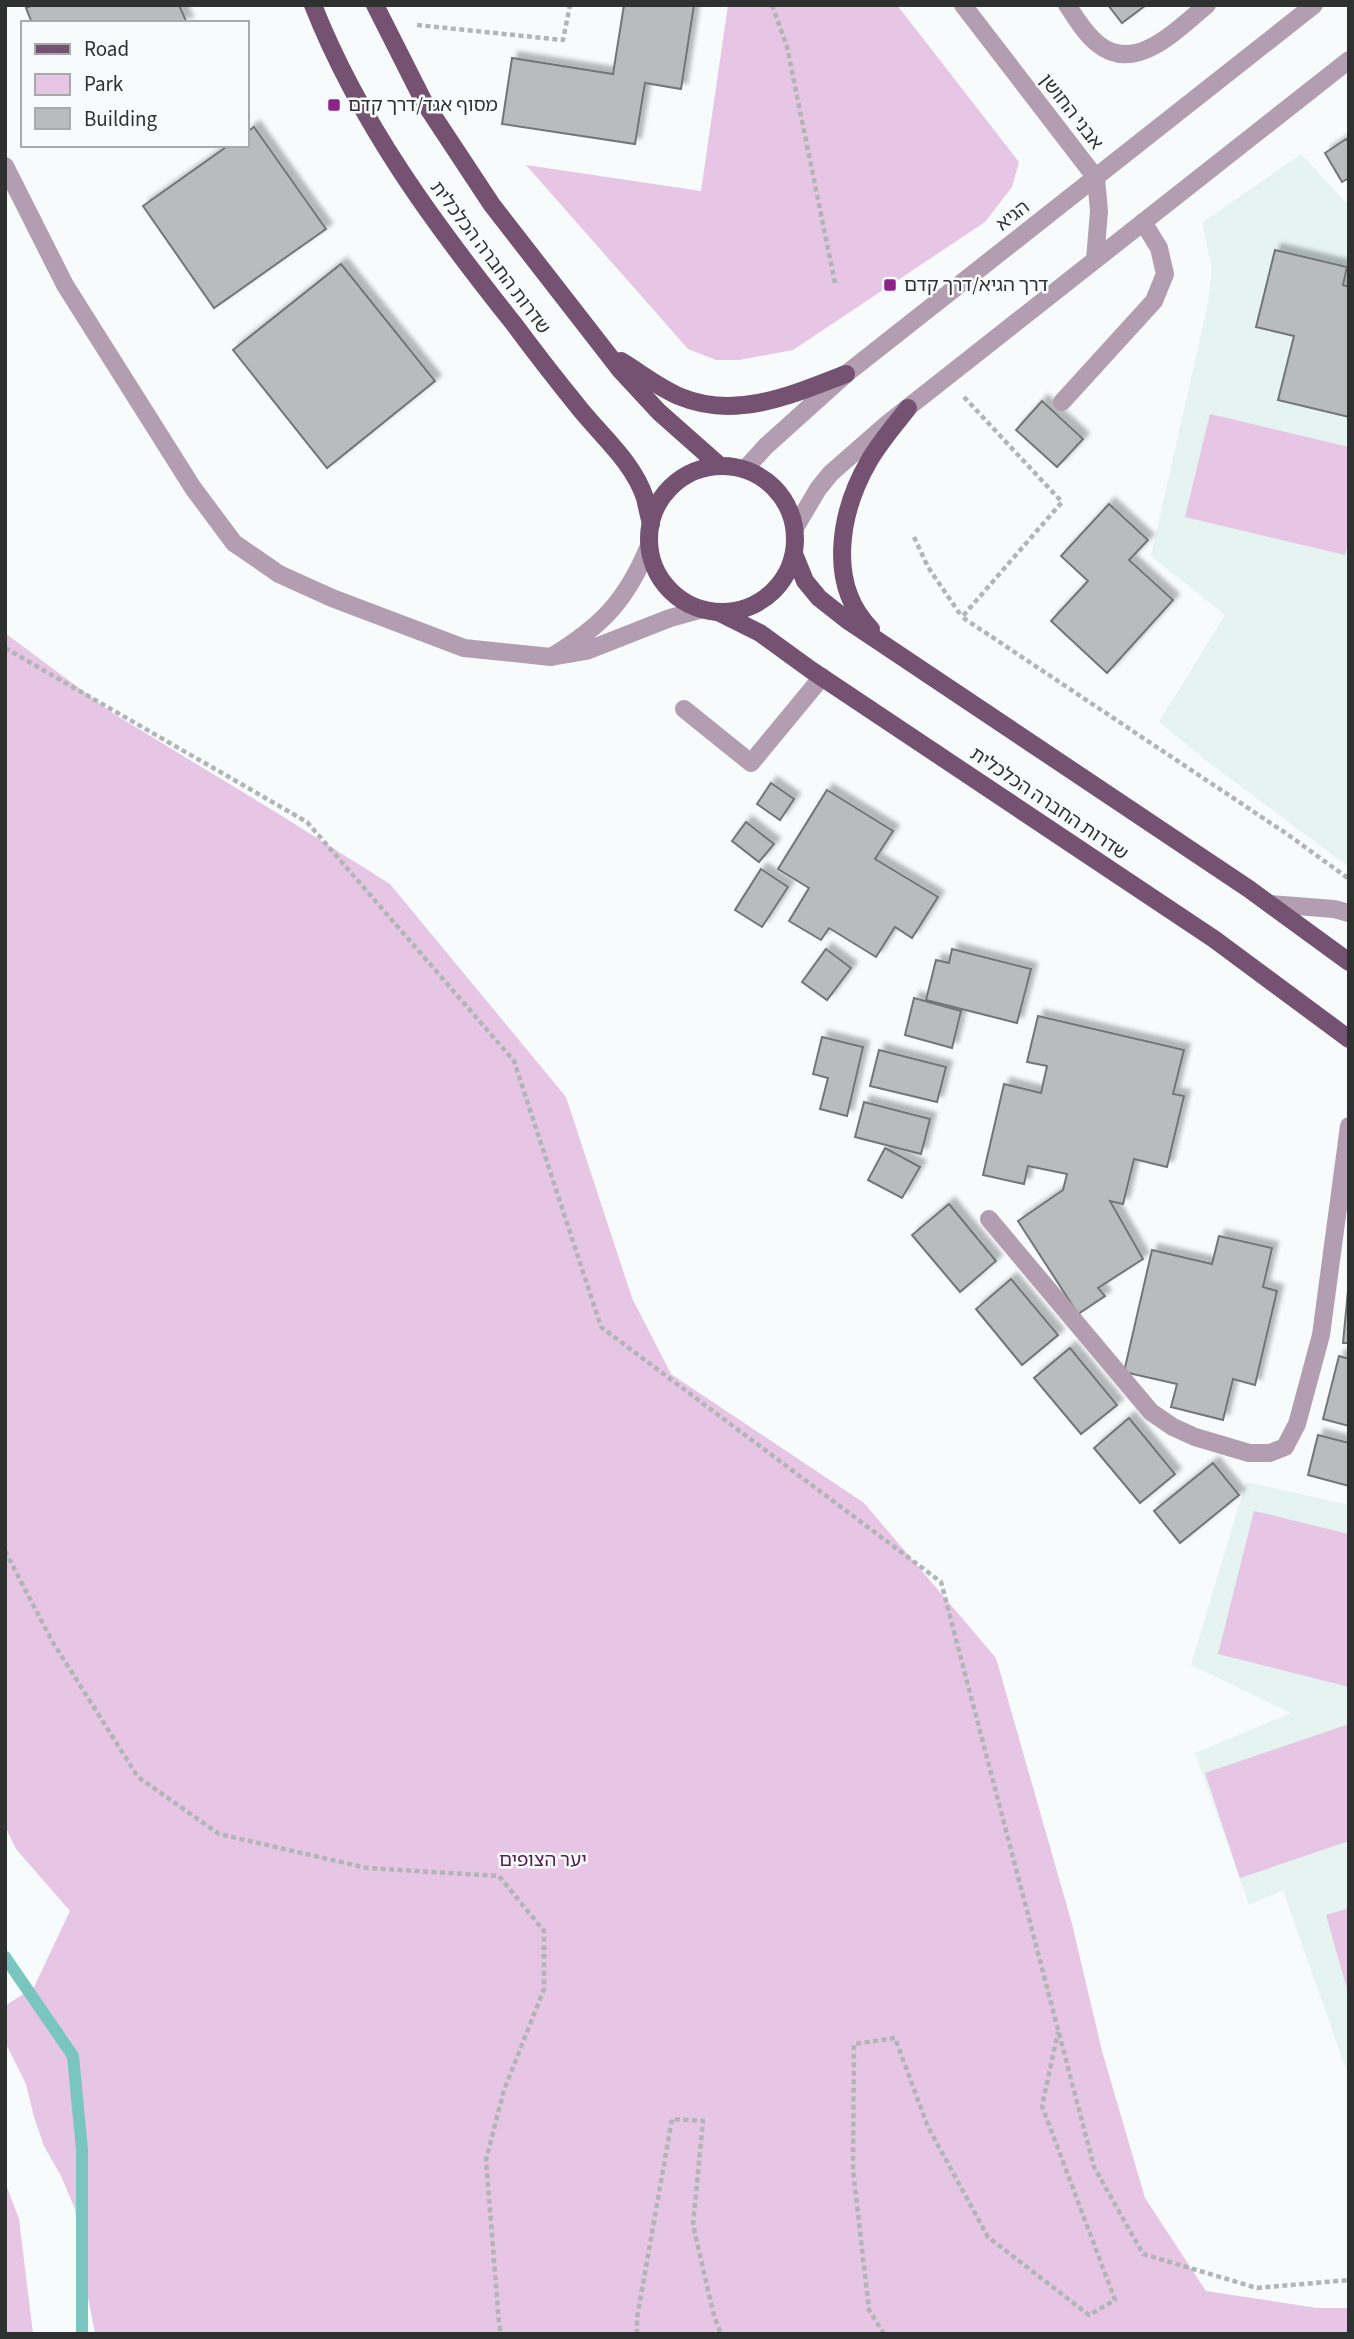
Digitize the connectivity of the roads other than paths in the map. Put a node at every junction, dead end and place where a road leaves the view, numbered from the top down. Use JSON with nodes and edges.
{"nodes":[{"id":1,"x":313,"y":5,"type":"edge"},
{"id":2,"x":963,"y":5,"type":"edge"},
{"id":3,"x":1066,"y":5,"type":"edge"},
{"id":4,"x":1208,"y":5,"type":"edge"},
{"id":5,"x":1314,"y":5,"type":"edge"},
{"id":6,"x":378,"y":13,"type":"edge"},
{"id":7,"x":1349,"y":60,"type":"edge"},
{"id":8,"x":5,"y":166,"type":"edge"},
{"id":9,"x":1096,"y":178,"type":"junction"},
{"id":10,"x":1143,"y":222,"type":"junction"},
{"id":11,"x":1095,"y":260,"type":"junction"},
{"id":12,"x":608,"y":352,"type":"junction"},
{"id":13,"x":846,"y":374,"type":"junction"},
{"id":14,"x":1062,"y":402,"type":"dead end"},
{"id":15,"x":908,"y":408,"type":"junction"},
{"id":16,"x":720,"y":466,"type":"junction"},
{"id":17,"x":745,"y":469,"type":"junction"},
{"id":18,"x":651,"y":524,"type":"junction"},
{"id":19,"x":795,"y":528,"type":"junction"},
{"id":20,"x":649,"y":546,"type":"junction"},
{"id":21,"x":794,"y":554,"type":"junction"},
{"id":22,"x":699,"y":610,"type":"junction"},
{"id":23,"x":720,"y":613,"type":"junction"},
{"id":24,"x":890,"y":649,"type":"junction"},
{"id":25,"x":551,"y":657,"type":"junction"},
{"id":26,"x":821,"y":677,"type":"junction"},
{"id":27,"x":684,"y":709,"type":"dead end"},
{"id":28,"x":1270,"y":904,"type":"junction"},
{"id":29,"x":1349,"y":913,"type":"edge"},
{"id":30,"x":1349,"y":962,"type":"edge"},
{"id":31,"x":1349,"y":1039,"type":"edge"},
{"id":32,"x":1349,"y":1126,"type":"edge"},
{"id":33,"x":989,"y":1219,"type":"dead end"}],
"edges":[{"from":1,"to":18,"type":"main road","name":"שדרות החברה הכלכלית"},
{"from":2,"to":9,"type":"street","name":"אבני החושן"},
{"from":3,"to":4,"type":"street"},
{"from":5,"to":9,"type":"street","name":"הגיא"},
{"from":6,"to":12,"type":"main road","name":"שדרות החברה הכלכלית"},
{"from":7,"to":10,"type":"street"},
{"from":8,"to":25,"type":"street"},
{"from":9,"to":11,"type":"street","name":"אבני החושן"},
{"from":9,"to":13,"type":"street","name":"הגיא"},
{"from":10,"to":11,"type":"street"},
{"from":10,"to":14,"type":"street"},
{"from":11,"to":15,"type":"street"},
{"from":12,"to":13,"type":"main road"},
{"from":12,"to":16,"type":"main road","name":"שדרות החברה הכלכלית"},
{"from":13,"to":17,"type":"street","name":"הגיא"},
{"from":15,"to":19,"type":"street"},
{"from":15,"to":24,"type":"main road"},
{"from":16,"to":17,"type":"main road"},
{"from":16,"to":18,"type":"main road"},
{"from":17,"to":19,"type":"main road"},
{"from":18,"to":20,"type":"main road"},
{"from":19,"to":21,"type":"main road"},
{"from":20,"to":22,"type":"main road"},
{"from":20,"to":25,"type":"street"},
{"from":21,"to":23,"type":"main road"},
{"from":21,"to":24,"type":"main road","name":"שדרות החברה הכלכלית"},
{"from":22,"to":23,"type":"main road"},
{"from":22,"to":25,"type":"street"},
{"from":23,"to":26,"type":"main road","name":"שדרות החברה הכלכלית"},
{"from":24,"to":28,"type":"main road","name":"שדרות החברה הכלכלית"},
{"from":26,"to":27,"type":"street"},
{"from":26,"to":31,"type":"main road","name":"שדרות החברה הכלכלית"},
{"from":28,"to":29,"type":"street"},
{"from":28,"to":30,"type":"main road","name":"שדרות החברה הכלכלית"},
{"from":32,"to":33,"type":"street"}]}
